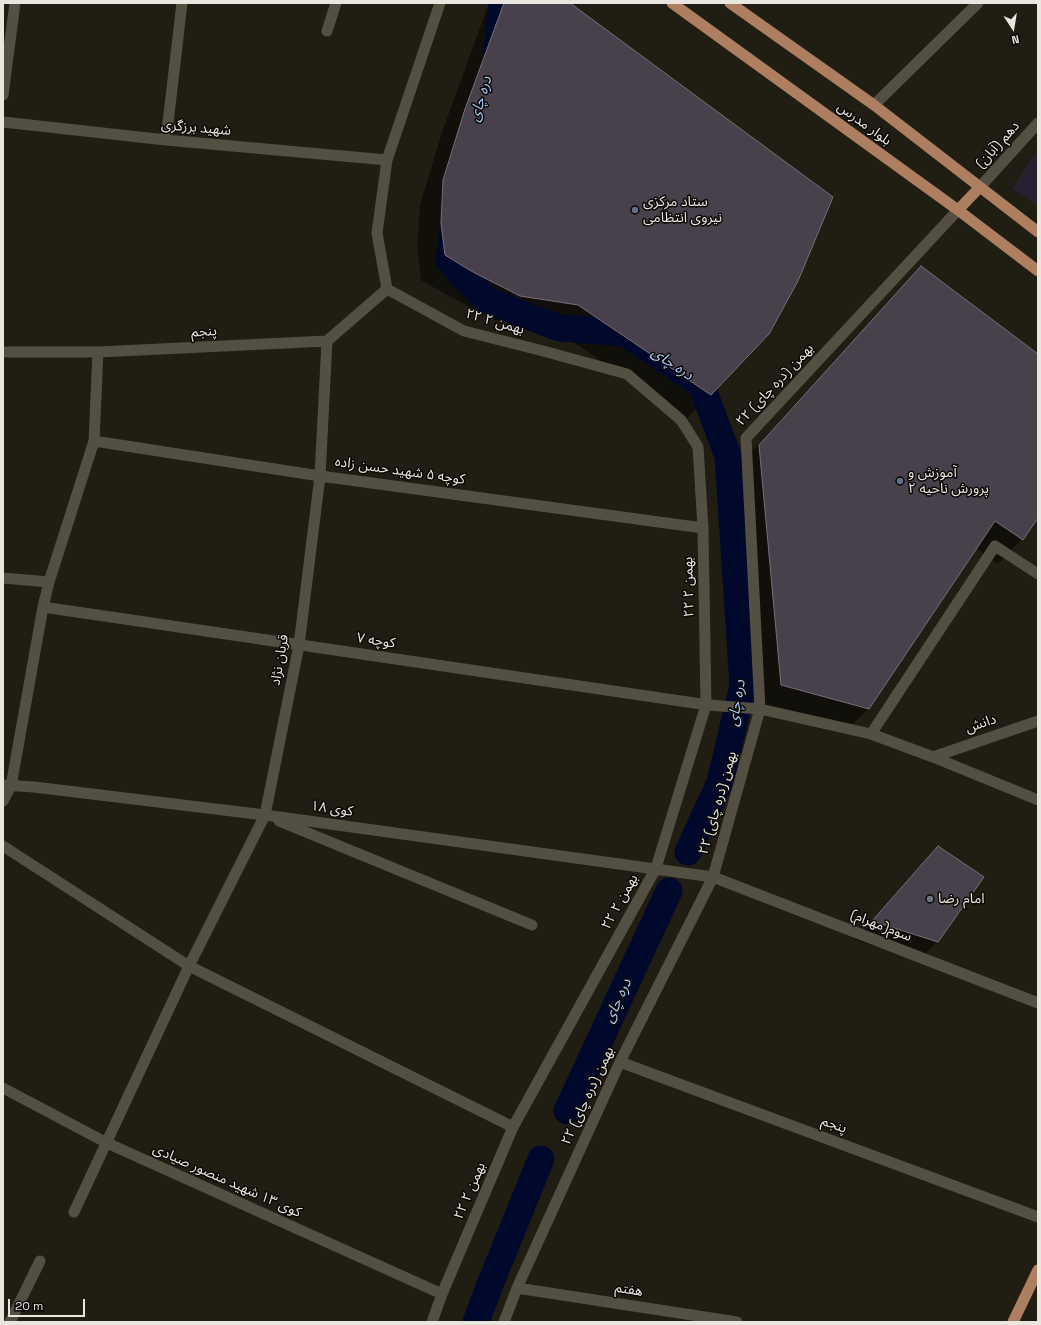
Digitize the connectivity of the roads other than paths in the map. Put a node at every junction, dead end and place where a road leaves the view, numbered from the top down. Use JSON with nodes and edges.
{"nodes":[{"id":1,"x":15,"y":3,"type":"edge"},
{"id":2,"x":182,"y":3,"type":"edge"},
{"id":3,"x":336,"y":3,"type":"edge"},
{"id":4,"x":440,"y":3,"type":"edge"},
{"id":5,"x":672,"y":3,"type":"edge"},
{"id":6,"x":730,"y":3,"type":"edge"},
{"id":7,"x":978,"y":3,"type":"edge"},
{"id":8,"x":328,"y":31,"type":"dead end"},
{"id":9,"x":3,"y":95,"type":"edge"},
{"id":10,"x":874,"y":105,"type":"junction"},
{"id":11,"x":3,"y":122,"type":"edge"},
{"id":12,"x":1038,"y":123,"type":"edge"},
{"id":13,"x":166,"y":140,"type":"junction"},
{"id":14,"x":387,"y":160,"type":"junction"},
{"id":15,"x":980,"y":187,"type":"junction"},
{"id":16,"x":958,"y":210,"type":"junction"},
{"id":17,"x":1038,"y":232,"type":"edge"},
{"id":18,"x":1038,"y":271,"type":"edge"},
{"id":19,"x":387,"y":289,"type":"junction"},
{"id":20,"x":327,"y":341,"type":"junction"},
{"id":21,"x":3,"y":352,"type":"edge"},
{"id":22,"x":98,"y":352,"type":"junction"},
{"id":23,"x":94,"y":441,"type":"junction"},
{"id":24,"x":320,"y":476,"type":"junction"},
{"id":25,"x":703,"y":528,"type":"junction"},
{"id":26,"x":1038,"y":574,"type":"edge"},
{"id":27,"x":3,"y":578,"type":"edge"},
{"id":28,"x":49,"y":582,"type":"junction"},
{"id":29,"x":43,"y":607,"type":"junction"},
{"id":30,"x":300,"y":645,"type":"junction"},
{"id":31,"x":707,"y":705,"type":"junction"},
{"id":32,"x":760,"y":709,"type":"junction"},
{"id":33,"x":1038,"y":721,"type":"edge"},
{"id":34,"x":871,"y":734,"type":"junction"},
{"id":35,"x":934,"y":757,"type":"junction"},
{"id":36,"x":7,"y":785,"type":"edge"},
{"id":37,"x":1038,"y":800,"type":"edge"},
{"id":38,"x":3,"y":801,"type":"edge"},
{"id":39,"x":265,"y":815,"type":"junction"},
{"id":40,"x":3,"y":846,"type":"edge"},
{"id":41,"x":656,"y":868,"type":"junction"},
{"id":42,"x":713,"y":876,"type":"junction"},
{"id":43,"x":532,"y":925,"type":"dead end"},
{"id":44,"x":189,"y":966,"type":"junction"},
{"id":45,"x":1038,"y":1003,"type":"edge"},
{"id":46,"x":620,"y":1062,"type":"junction"},
{"id":47,"x":3,"y":1088,"type":"edge"},
{"id":48,"x":513,"y":1127,"type":"junction"},
{"id":49,"x":107,"y":1143,"type":"junction"},
{"id":50,"x":74,"y":1212,"type":"dead end"},
{"id":51,"x":1038,"y":1217,"type":"edge"},
{"id":52,"x":40,"y":1261,"type":"dead end"},
{"id":53,"x":1038,"y":1270,"type":"edge"},
{"id":54,"x":517,"y":1288,"type":"junction"},
{"id":55,"x":442,"y":1294,"type":"junction"},
{"id":56,"x":10,"y":1322,"type":"edge"},
{"id":57,"x":432,"y":1322,"type":"edge"},
{"id":58,"x":504,"y":1322,"type":"edge"},
{"id":59,"x":737,"y":1322,"type":"edge"},
{"id":60,"x":1013,"y":1322,"type":"edge"}],
"edges":[{"from":1,"to":9,"type":"street"},
{"from":2,"to":13,"type":"street"},
{"from":3,"to":8,"type":"street"},
{"from":4,"to":14,"type":"street"},
{"from":5,"to":16,"type":"main road","name":"بلوار مدرس"},
{"from":6,"to":10,"type":"main road","name":"بلوار مدرس"},
{"from":7,"to":10,"type":"street"},
{"from":10,"to":15,"type":"main road","name":"بلوار مدرس"},
{"from":11,"to":13,"type":"street","name":"شهید برزگری"},
{"from":12,"to":15,"type":"street","name":"دهم (آبان)"},
{"from":13,"to":14,"type":"street","name":"شهید برزگری"},
{"from":14,"to":19,"type":"street"},
{"from":15,"to":16,"type":"main road"},
{"from":15,"to":17,"type":"main road","name":"بلوار مدرس"},
{"from":16,"to":18,"type":"main road","name":"بلوار مدرس"},
{"from":16,"to":32,"type":"street","name":"۲۲ بهمن (دره چای)"},
{"from":19,"to":20,"type":"street"},
{"from":19,"to":25,"type":"street","name":"۲۲ بهمن ۲"},
{"from":20,"to":22,"type":"street","name":"پنجم"},
{"from":20,"to":24,"type":"street","name":"قربان نژاد"},
{"from":21,"to":22,"type":"street","name":"پنجم"},
{"from":22,"to":23,"type":"street"},
{"from":23,"to":24,"type":"street","name":"کوچه ۵ شهید حسن زاده"},
{"from":23,"to":28,"type":"street"},
{"from":24,"to":25,"type":"street","name":"کوچه ۵ شهید حسن زاده"},
{"from":24,"to":30,"type":"street","name":"قربان نژاد"},
{"from":25,"to":31,"type":"street","name":"۲۲ بهمن ۲"},
{"from":26,"to":34,"type":"street"},
{"from":27,"to":28,"type":"street"},
{"from":28,"to":29,"type":"street"},
{"from":29,"to":30,"type":"street","name":"کوچه ۷"},
{"from":29,"to":36,"type":"street"},
{"from":30,"to":31,"type":"street","name":"کوچه ۷"},
{"from":30,"to":39,"type":"street","name":"قربان نژاد"},
{"from":31,"to":32,"type":"street","name":"کوچه ۷"},
{"from":31,"to":41,"type":"street","name":"۲۲ بهمن ۲"},
{"from":32,"to":34,"type":"street","name":"کوچه ۷"},
{"from":32,"to":42,"type":"street","name":"۲۲ بهمن (دره چای)"},
{"from":33,"to":35,"type":"street","name":"دانش"},
{"from":34,"to":35,"type":"street","name":"کوچه ۷"},
{"from":35,"to":37,"type":"street","name":"کوچه ۷"},
{"from":36,"to":38,"type":"street"},
{"from":36,"to":39,"type":"street","name":"کوی ۱۸"},
{"from":39,"to":41,"type":"street","name":"کوی ۱۸"},
{"from":39,"to":43,"type":"street"},
{"from":39,"to":44,"type":"street","name":"قربان نژاد"},
{"from":40,"to":44,"type":"street"},
{"from":41,"to":42,"type":"street","name":"کوی ۱۸"},
{"from":41,"to":48,"type":"street","name":"۲۲ بهمن ۲"},
{"from":42,"to":45,"type":"street","name":"سوم(مهرام)"},
{"from":42,"to":46,"type":"street","name":"۲۲ بهمن (دره چای)"},
{"from":44,"to":48,"type":"street"},
{"from":44,"to":49,"type":"street","name":"قربان نژاد"},
{"from":46,"to":51,"type":"street","name":"پنجم"},
{"from":46,"to":54,"type":"street","name":"۲۲ بهمن (دره چای)"},
{"from":47,"to":49,"type":"street","name":"کوی ۱۳ شهید منصور صیادی"},
{"from":48,"to":55,"type":"street","name":"۲۲ بهمن ۲"},
{"from":49,"to":50,"type":"street","name":"قربان نژاد"},
{"from":49,"to":55,"type":"street","name":"کوی ۱۳ شهید منصور صیادی"},
{"from":52,"to":56,"type":"street"},
{"from":53,"to":60,"type":"main road"},
{"from":54,"to":58,"type":"street","name":"۲۲ بهمن (دره چای)"},
{"from":54,"to":59,"type":"street","name":"هفتم"},
{"from":55,"to":57,"type":"street","name":"۲۲ بهمن ۲"}]}
